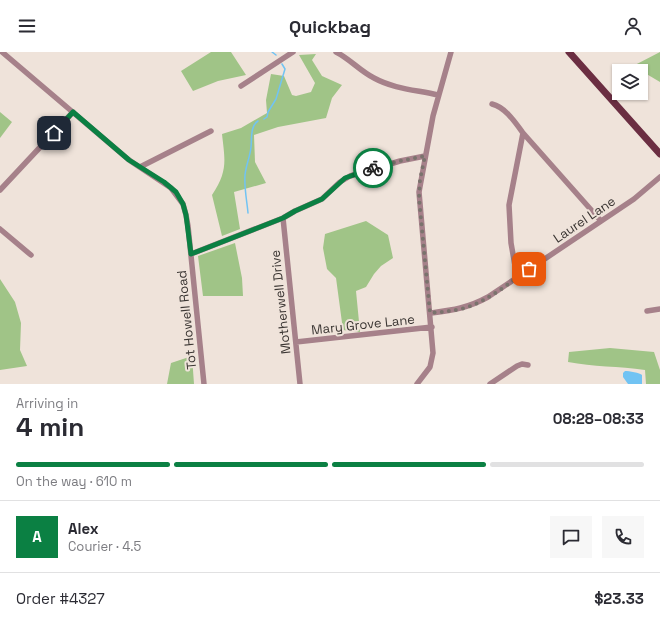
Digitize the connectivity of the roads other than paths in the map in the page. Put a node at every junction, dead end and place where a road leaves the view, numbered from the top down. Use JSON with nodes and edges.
{"nodes":[{"id":1,"x":2,"y":52,"type":"edge"},
{"id":2,"x":294,"y":52,"type":"edge"},
{"id":3,"x":336,"y":52,"type":"edge"},
{"id":4,"x":451,"y":52,"type":"edge"},
{"id":5,"x":569,"y":52,"type":"edge"},
{"id":6,"x":241,"y":86,"type":"dead end"},
{"id":7,"x":438,"y":96,"type":"junction"},
{"id":8,"x":492,"y":104,"type":"dead end"},
{"id":9,"x":73,"y":112,"type":"junction"},
{"id":10,"x":211,"y":131,"type":"dead end"},
{"id":11,"x":523,"y":132,"type":"junction"},
{"id":12,"x":660,"y":154,"type":"edge"},
{"id":13,"x":425,"y":156,"type":"junction"},
{"id":14,"x":140,"y":167,"type":"junction"},
{"id":15,"x":660,"y":177,"type":"edge"},
{"id":16,"x":0,"y":190,"type":"edge"},
{"id":17,"x":283,"y":218,"type":"junction"},
{"id":18,"x":601,"y":221,"type":"junction"},
{"id":19,"x":0,"y":229,"type":"edge"},
{"id":20,"x":191,"y":254,"type":"junction"},
{"id":21,"x":30,"y":255,"type":"dead end"},
{"id":22,"x":517,"y":278,"type":"junction"},
{"id":23,"x":660,"y":309,"type":"edge"},
{"id":24,"x":647,"y":311,"type":"dead end"},
{"id":25,"x":430,"y":313,"type":"junction"},
{"id":26,"x":432,"y":327,"type":"junction"},
{"id":27,"x":296,"y":342,"type":"junction"},
{"id":28,"x":528,"y":365,"type":"dead end"},
{"id":29,"x":204,"y":384,"type":"edge"},
{"id":30,"x":300,"y":384,"type":"edge"},
{"id":31,"x":417,"y":384,"type":"edge"},
{"id":32,"x":490,"y":384,"type":"edge"}],
"edges":[{"from":1,"to":9,"type":"street","name":"Tot Howell Road"},
{"from":2,"to":6,"type":"street"},
{"from":3,"to":7,"type":"street"},
{"from":4,"to":7,"type":"street"},
{"from":5,"to":12,"type":"main road"},
{"from":7,"to":13,"type":"street"},
{"from":8,"to":11,"type":"street"},
{"from":9,"to":14,"type":"street","name":"Tot Howell Road"},
{"from":9,"to":16,"type":"street"},
{"from":10,"to":14,"type":"street"},
{"from":11,"to":18,"type":"street"},
{"from":11,"to":22,"type":"street"},
{"from":13,"to":17,"type":"street"},
{"from":13,"to":25,"type":"street"},
{"from":14,"to":20,"type":"street","name":"Tot Howell Road"},
{"from":15,"to":18,"type":"street","name":"Laurel Lane"},
{"from":17,"to":20,"type":"street"},
{"from":17,"to":27,"type":"street","name":"Motherwell Drive"},
{"from":18,"to":22,"type":"street","name":"Laurel Lane"},
{"from":19,"to":21,"type":"street"},
{"from":20,"to":29,"type":"street","name":"Tot Howell Road"},
{"from":22,"to":25,"type":"street","name":"Laurel Lane"},
{"from":23,"to":24,"type":"street"},
{"from":25,"to":26,"type":"street"},
{"from":26,"to":27,"type":"street","name":"Mary Grove Lane"},
{"from":26,"to":31,"type":"street"},
{"from":27,"to":30,"type":"street","name":"Motherwell Drive"},
{"from":28,"to":32,"type":"street"}]}
